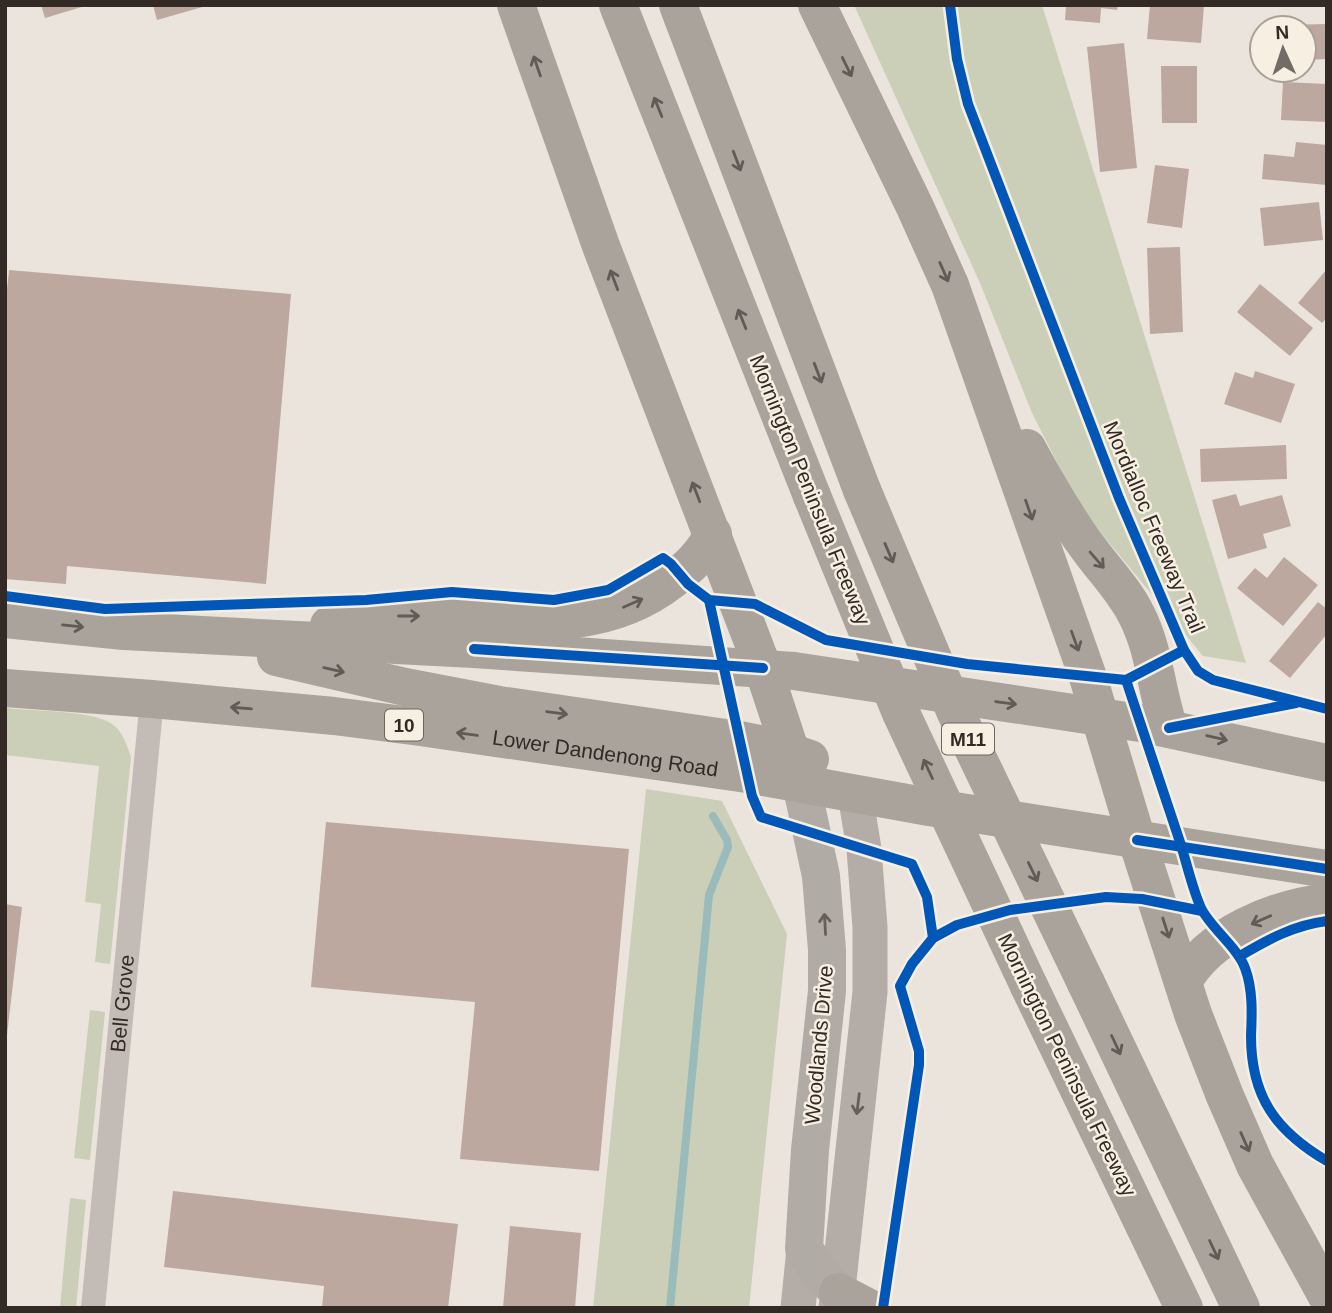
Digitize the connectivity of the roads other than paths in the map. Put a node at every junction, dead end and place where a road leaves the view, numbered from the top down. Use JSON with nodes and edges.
{"nodes":[{"id":1,"x":516,"y":5,"type":"edge"},
{"id":2,"x":618,"y":5,"type":"edge"},
{"id":3,"x":678,"y":5,"type":"edge"},
{"id":4,"x":817,"y":5,"type":"edge"},
{"id":5,"x":967,"y":331,"type":"junction"},
{"id":6,"x":713,"y":534,"type":"junction"},
{"id":7,"x":5,"y":619,"type":"edge"},
{"id":8,"x":171,"y":634,"type":"junction"},
{"id":9,"x":244,"y":637,"type":"junction"},
{"id":10,"x":763,"y":668,"type":"junction"},
{"id":11,"x":5,"y":688,"type":"edge"},
{"id":12,"x":152,"y":699,"type":"junction"},
{"id":13,"x":1101,"y":716,"type":"junction"},
{"id":14,"x":1169,"y":728,"type":"junction"},
{"id":15,"x":1327,"y":763,"type":"edge"},
{"id":16,"x":796,"y":768,"type":"junction"},
{"id":17,"x":855,"y":793,"type":"junction"},
{"id":18,"x":1137,"y":840,"type":"junction"},
{"id":19,"x":1327,"y":869,"type":"edge"},
{"id":20,"x":1327,"y":902,"type":"edge"},
{"id":21,"x":1183,"y":982,"type":"junction"},
{"id":22,"x":804,"y":1249,"type":"junction"},
{"id":23,"x":1327,"y":1296,"type":"edge"},
{"id":24,"x":848,"y":1303,"type":"edge"},
{"id":25,"x":93,"y":1308,"type":"edge"},
{"id":26,"x":798,"y":1308,"type":"edge"},
{"id":27,"x":1184,"y":1308,"type":"edge"},
{"id":28,"x":1241,"y":1308,"type":"edge"}],
"edges":[{"from":6,"to":1,"type":"highway","one_way":true},
{"from":27,"to":2,"type":"highway","name":"Mornington Peninsula Freeway","number":"M11","one_way":true,"bridge":true},
{"from":3,"to":28,"type":"highway","number":"M11","one_way":true,"bridge":true},
{"from":4,"to":5,"type":"highway","one_way":true},
{"from":5,"to":13,"type":"highway","one_way":true},
{"from":5,"to":14,"type":"highway","one_way":true},
{"from":9,"to":6,"type":"highway","one_way":true},
{"from":6,"to":10,"type":"highway"},
{"from":7,"to":8,"type":"highway","one_way":true},
{"from":8,"to":9,"type":"highway"},
{"from":8,"to":16,"type":"highway","one_way":true},
{"from":9,"to":10,"type":"highway"},
{"from":10,"to":13,"type":"highway","one_way":true},
{"from":10,"to":16,"type":"highway"},
{"from":11,"to":12,"type":"highway","name":"Lower Dandenong Road","number":"10"},
{"from":16,"to":12,"type":"highway","name":"Lower Dandenong Road","number":"10","one_way":true},
{"from":12,"to":25,"type":"street","name":"Bell Grove"},
{"from":13,"to":14,"type":"highway"},
{"from":13,"to":18,"type":"highway"},
{"from":14,"to":15,"type":"highway","one_way":true},
{"from":16,"to":17,"type":"highway"},
{"from":22,"to":16,"type":"main road","name":"Woodlands Drive","one_way":true},
{"from":17,"to":18,"type":"highway"},
{"from":17,"to":24,"type":"street","name":"Woodlands Drive","one_way":true},
{"from":18,"to":19,"type":"highway"},
{"from":18,"to":21,"type":"highway","one_way":true},
{"from":20,"to":21,"type":"highway","one_way":true},
{"from":21,"to":23,"type":"highway","one_way":true},
{"from":22,"to":24,"type":"main road"},
{"from":22,"to":26,"type":"street","name":"Woodlands Drive"}]}
